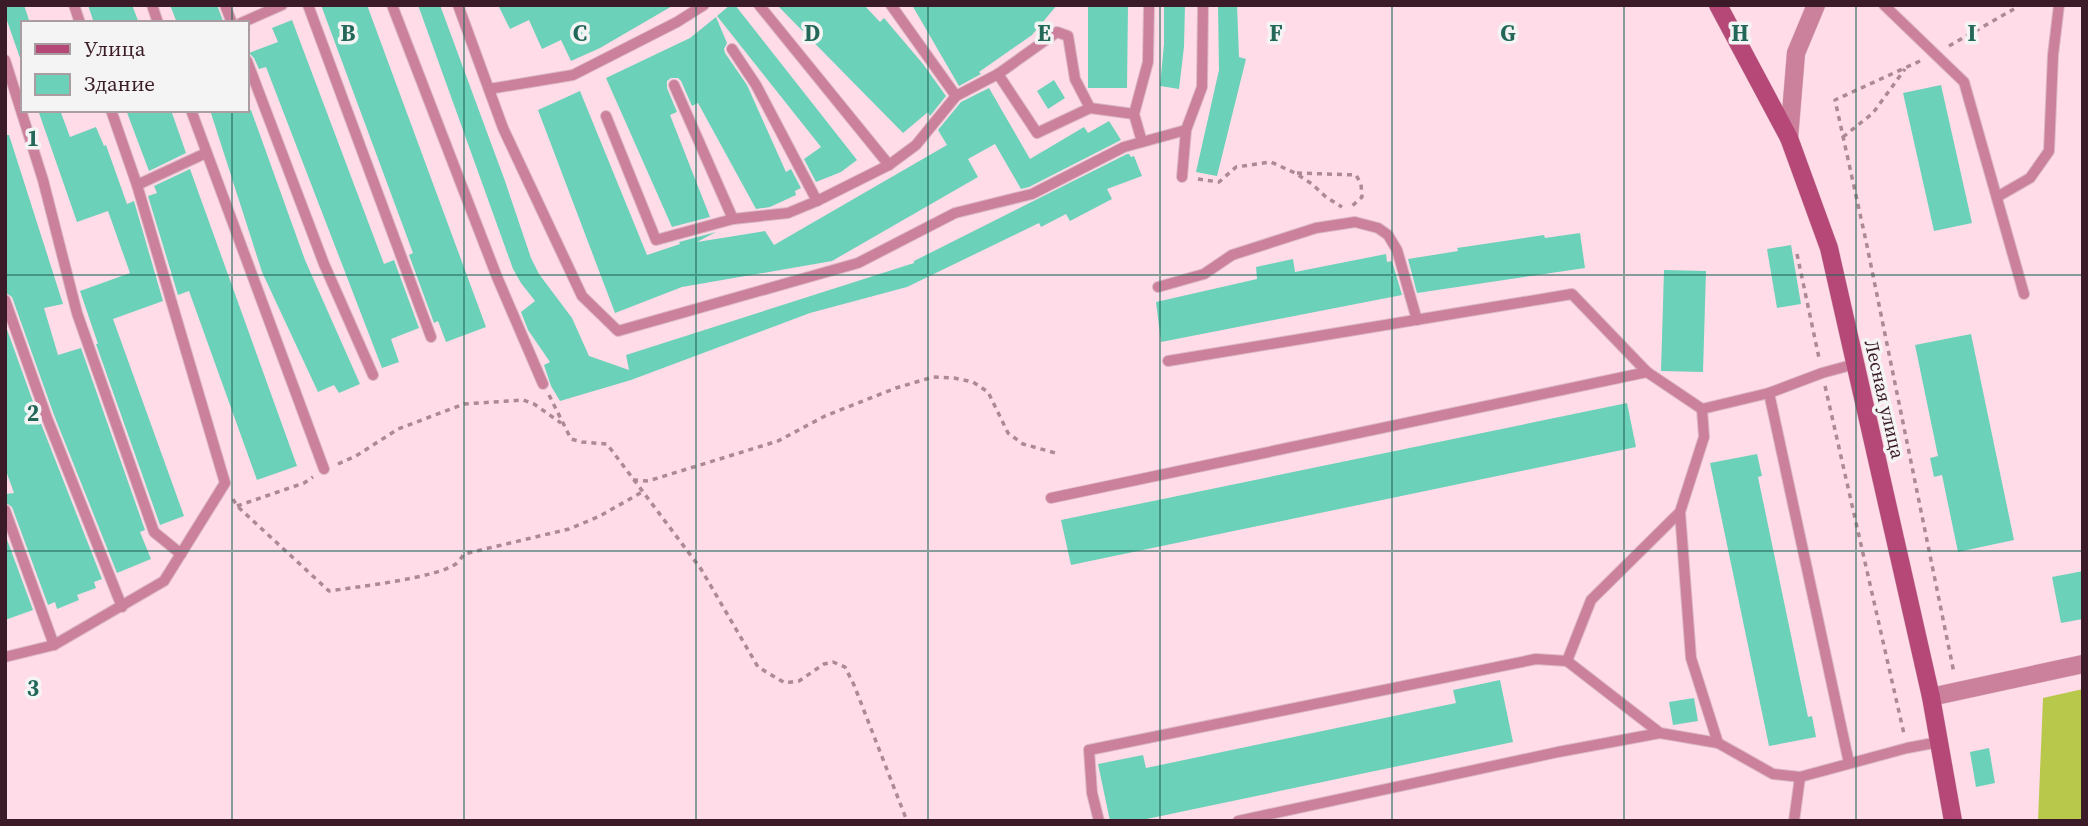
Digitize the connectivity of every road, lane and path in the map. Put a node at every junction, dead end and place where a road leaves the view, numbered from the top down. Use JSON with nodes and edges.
{"nodes":[{"id":1,"x":282,"y":5,"type":"edge"},
{"id":2,"x":308,"y":5,"type":"edge"},
{"id":3,"x":392,"y":5,"type":"edge"},
{"id":4,"x":458,"y":5,"type":"edge"},
{"id":5,"x":704,"y":5,"type":"edge"},
{"id":6,"x":759,"y":5,"type":"edge"},
{"id":7,"x":891,"y":5,"type":"edge"},
{"id":8,"x":1149,"y":5,"type":"edge"},
{"id":9,"x":1203,"y":5,"type":"edge"},
{"id":10,"x":1718,"y":5,"type":"edge"},
{"id":11,"x":1816,"y":5,"type":"edge"},
{"id":12,"x":1884,"y":5,"type":"edge"},
{"id":13,"x":2059,"y":5,"type":"edge"},
{"id":14,"x":246,"y":21,"type":"edge"},
{"id":15,"x":732,"y":49,"type":"dead end"},
{"id":16,"x":5,"y":60,"type":"edge"},
{"id":17,"x":248,"y":66,"type":"edge"},
{"id":18,"x":1906,"y":67,"type":"dead end"},
{"id":19,"x":998,"y":74,"type":"junction"},
{"id":20,"x":674,"y":85,"type":"dead end"},
{"id":21,"x":489,"y":89,"type":"junction"},
{"id":22,"x":956,"y":96,"type":"junction"},
{"id":23,"x":1835,"y":100,"type":"dead end"},
{"id":24,"x":1090,"y":108,"type":"junction"},
{"id":25,"x":21,"y":111,"type":"edge"},
{"id":26,"x":21,"y":112,"type":"edge"},
{"id":27,"x":112,"y":112,"type":"edge"},
{"id":28,"x":192,"y":112,"type":"edge"},
{"id":29,"x":1134,"y":114,"type":"junction"},
{"id":30,"x":606,"y":116,"type":"dead end"},
{"id":31,"x":1186,"y":130,"type":"junction"},
{"id":32,"x":1843,"y":137,"type":"junction"},
{"id":33,"x":1789,"y":138,"type":"junction"},
{"id":34,"x":1142,"y":142,"type":"junction"},
{"id":35,"x":206,"y":153,"type":"junction"},
{"id":36,"x":889,"y":165,"type":"junction"},
{"id":37,"x":1295,"y":173,"type":"junction"},
{"id":38,"x":1182,"y":177,"type":"joint"},
{"id":39,"x":137,"y":185,"type":"junction"},
{"id":40,"x":1997,"y":197,"type":"junction"},
{"id":41,"x":1326,"y":198,"type":"dead end"},
{"id":42,"x":817,"y":201,"type":"junction"},
{"id":43,"x":1347,"y":211,"type":"dead end"},
{"id":44,"x":733,"y":219,"type":"junction"},
{"id":45,"x":1797,"y":254,"type":"dead end"},
{"id":46,"x":1158,"y":287,"type":"dead end"},
{"id":47,"x":2024,"y":294,"type":"dead end"},
{"id":48,"x":5,"y":300,"type":"edge"},
{"id":49,"x":1417,"y":320,"type":"junction"},
{"id":50,"x":431,"y":337,"type":"dead end"},
{"id":51,"x":1168,"y":361,"type":"dead end"},
{"id":52,"x":1855,"y":364,"type":"junction"},
{"id":53,"x":1647,"y":372,"type":"junction"},
{"id":54,"x":1822,"y":373,"type":"junction"},
{"id":55,"x":373,"y":375,"type":"dead end"},
{"id":56,"x":543,"y":384,"type":"joint"},
{"id":57,"x":1769,"y":393,"type":"junction"},
{"id":58,"x":1702,"y":409,"type":"junction"},
{"id":59,"x":563,"y":424,"type":"junction"},
{"id":60,"x":1059,"y":454,"type":"dead end"},
{"id":61,"x":324,"y":469,"type":"junction"},
{"id":62,"x":633,"y":480,"type":"junction"},
{"id":63,"x":642,"y":492,"type":"junction"},
{"id":64,"x":1051,"y":498,"type":"dead end"},
{"id":65,"x":5,"y":510,"type":"edge"},
{"id":66,"x":1680,"y":512,"type":"junction"},
{"id":67,"x":181,"y":554,"type":"junction"},
{"id":68,"x":122,"y":607,"type":"junction"},
{"id":69,"x":54,"y":645,"type":"junction"},
{"id":70,"x":5,"y":657,"type":"edge"},
{"id":71,"x":1567,"y":661,"type":"junction"},
{"id":72,"x":2083,"y":664,"type":"edge"},
{"id":73,"x":1954,"y":672,"type":"dead end"},
{"id":74,"x":1931,"y":697,"type":"junction"},
{"id":75,"x":1660,"y":733,"type":"junction"},
{"id":76,"x":1939,"y":742,"type":"junction"},
{"id":77,"x":1718,"y":743,"type":"junction"},
{"id":78,"x":1907,"y":748,"type":"junction"},
{"id":79,"x":1849,"y":763,"type":"junction"},
{"id":80,"x":1800,"y":777,"type":"junction"},
{"id":81,"x":907,"y":821,"type":"edge"},
{"id":82,"x":1099,"y":821,"type":"edge"},
{"id":83,"x":1238,"y":821,"type":"edge"},
{"id":84,"x":1794,"y":821,"type":"edge"},
{"id":85,"x":1953,"y":821,"type":"edge"}],
"edges":[{"from":1,"to":14,"type":"lane"},
{"from":2,"to":50,"type":"lane"},
{"from":3,"to":56,"type":"lane"},
{"from":4,"to":21,"type":"lane"},
{"from":5,"to":21,"type":"lane"},
{"from":6,"to":36,"type":"lane"},
{"from":7,"to":22,"type":"lane"},
{"from":8,"to":29,"type":"lane"},
{"from":9,"to":31,"type":"lane"},
{"from":10,"to":33,"type":"main road","name":"Лесная улица"},
{"from":11,"to":33,"type":"street"},
{"from":12,"to":40,"type":"lane"},
{"from":13,"to":40,"type":"lane"},
{"from":15,"to":42,"type":"lane"},
{"from":16,"to":25,"type":"lane"},
{"from":17,"to":55,"type":"lane"},
{"from":18,"to":32,"type":"path"},
{"from":19,"to":22,"type":"lane"},
{"from":19,"to":24,"type":"lane"},
{"from":19,"to":24,"type":"lane"},
{"from":20,"to":44,"type":"lane"},
{"from":21,"to":34,"type":"lane"},
{"from":22,"to":36,"type":"lane"},
{"from":23,"to":32,"type":"path"},
{"from":24,"to":29,"type":"lane"},
{"from":26,"to":67,"type":"lane"},
{"from":27,"to":39,"type":"lane"},
{"from":28,"to":35,"type":"lane"},
{"from":29,"to":34,"type":"lane"},
{"from":30,"to":44,"type":"lane"},
{"from":31,"to":34,"type":"lane"},
{"from":31,"to":38,"type":"lane"},
{"from":32,"to":73,"type":"path"},
{"from":33,"to":52,"type":"main road","name":"Лесная улица"},
{"from":35,"to":39,"type":"lane"},
{"from":35,"to":61,"type":"lane"},
{"from":36,"to":42,"type":"lane"},
{"from":37,"to":38,"type":"path"},
{"from":37,"to":41,"type":"path"},
{"from":37,"to":43,"type":"path"},
{"from":39,"to":67,"type":"lane"},
{"from":40,"to":47,"type":"lane"},
{"from":42,"to":44,"type":"lane"},
{"from":45,"to":54,"type":"path"},
{"from":46,"to":49,"type":"lane"},
{"from":48,"to":68,"type":"lane"},
{"from":49,"to":51,"type":"lane"},
{"from":49,"to":53,"type":"lane"},
{"from":52,"to":54,"type":"lane"},
{"from":52,"to":74,"type":"main road","name":"Лесная улица"},
{"from":53,"to":58,"type":"lane"},
{"from":53,"to":64,"type":"lane"},
{"from":54,"to":57,"type":"lane"},
{"from":54,"to":78,"type":"path"},
{"from":56,"to":59,"type":"path"},
{"from":57,"to":58,"type":"lane"},
{"from":57,"to":79,"type":"lane"},
{"from":58,"to":66,"type":"lane"},
{"from":59,"to":61,"type":"path"},
{"from":59,"to":62,"type":"path"},
{"from":60,"to":62,"type":"path"},
{"from":61,"to":63,"type":"path"},
{"from":62,"to":63,"type":"path"},
{"from":63,"to":81,"type":"path"},
{"from":65,"to":69,"type":"lane"},
{"from":66,"to":71,"type":"lane"},
{"from":66,"to":77,"type":"lane"},
{"from":67,"to":68,"type":"lane"},
{"from":68,"to":69,"type":"lane"},
{"from":69,"to":70,"type":"lane"},
{"from":71,"to":75,"type":"lane"},
{"from":71,"to":82,"type":"lane"},
{"from":72,"to":74,"type":"street"},
{"from":74,"to":76,"type":"main road","name":"Лесная улица"},
{"from":75,"to":77,"type":"lane"},
{"from":75,"to":83,"type":"lane"},
{"from":76,"to":78,"type":"lane"},
{"from":76,"to":85,"type":"main road","name":"Лесная улица"},
{"from":77,"to":80,"type":"lane"},
{"from":78,"to":79,"type":"lane"},
{"from":79,"to":80,"type":"lane"},
{"from":80,"to":84,"type":"lane"}]}
